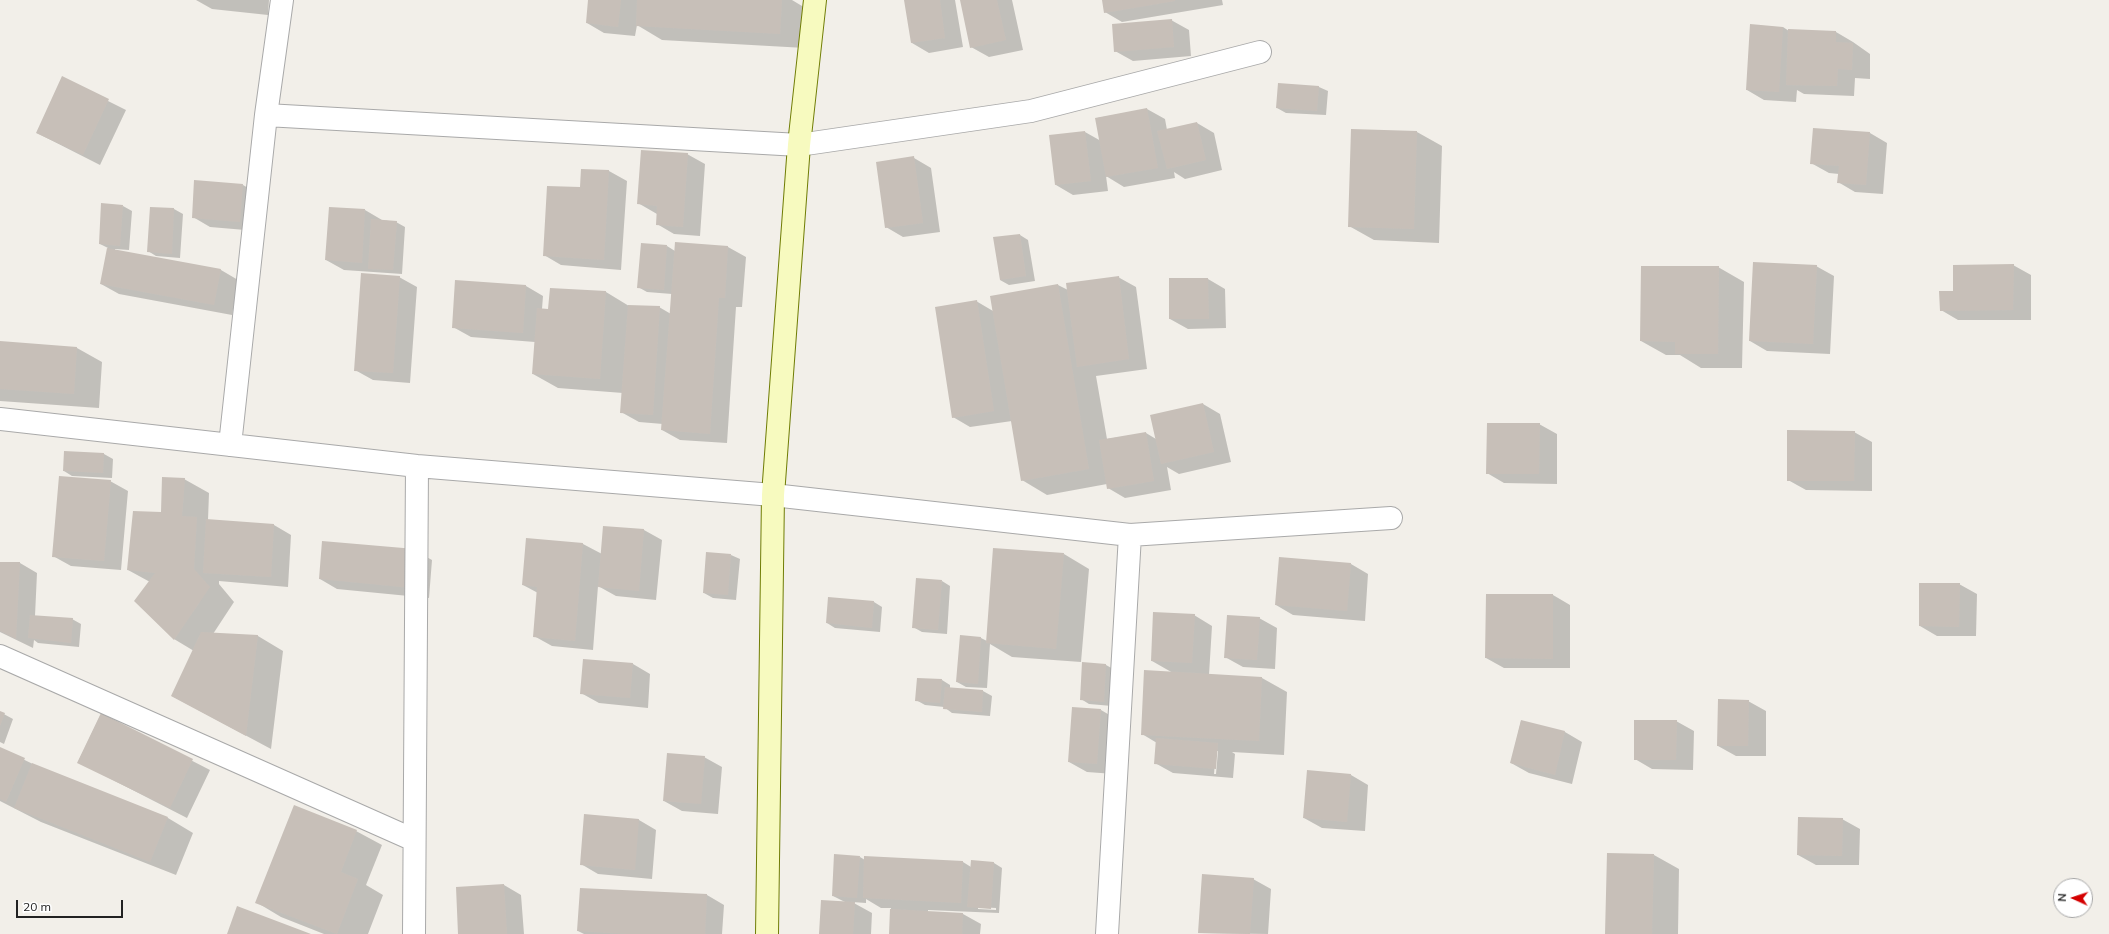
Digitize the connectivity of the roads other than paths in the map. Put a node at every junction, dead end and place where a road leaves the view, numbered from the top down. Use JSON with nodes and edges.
{"nodes":[{"id":1,"x":282,"y":0,"type":"edge"},
{"id":2,"x":815,"y":0,"type":"edge"},
{"id":3,"x":1260,"y":52,"type":"dead end"},
{"id":4,"x":266,"y":115,"type":"junction"},
{"id":5,"x":799,"y":145,"type":"junction"},
{"id":6,"x":0,"y":419,"type":"edge"},
{"id":7,"x":230,"y":444,"type":"junction"},
{"id":8,"x":417,"y":466,"type":"junction"},
{"id":9,"x":773,"y":495,"type":"junction"},
{"id":10,"x":1391,"y":518,"type":"dead end"},
{"id":11,"x":1130,"y":535,"type":"junction"},
{"id":12,"x":0,"y":656,"type":"edge"},
{"id":13,"x":414,"y":840,"type":"junction"},
{"id":14,"x":414,"y":934,"type":"edge"},
{"id":15,"x":767,"y":934,"type":"edge"},
{"id":16,"x":1107,"y":934,"type":"edge"}],
"edges":[{"from":1,"to":4,"type":"street"},
{"from":2,"to":5,"type":"street"},
{"from":3,"to":5,"type":"street"},
{"from":4,"to":5,"type":"street"},
{"from":4,"to":7,"type":"street"},
{"from":5,"to":9,"type":"street"},
{"from":6,"to":7,"type":"street"},
{"from":7,"to":8,"type":"street"},
{"from":8,"to":9,"type":"street"},
{"from":8,"to":13,"type":"street"},
{"from":9,"to":11,"type":"street"},
{"from":9,"to":15,"type":"street"},
{"from":10,"to":11,"type":"street"},
{"from":11,"to":16,"type":"street"},
{"from":12,"to":13,"type":"street"},
{"from":13,"to":14,"type":"street"}]}
